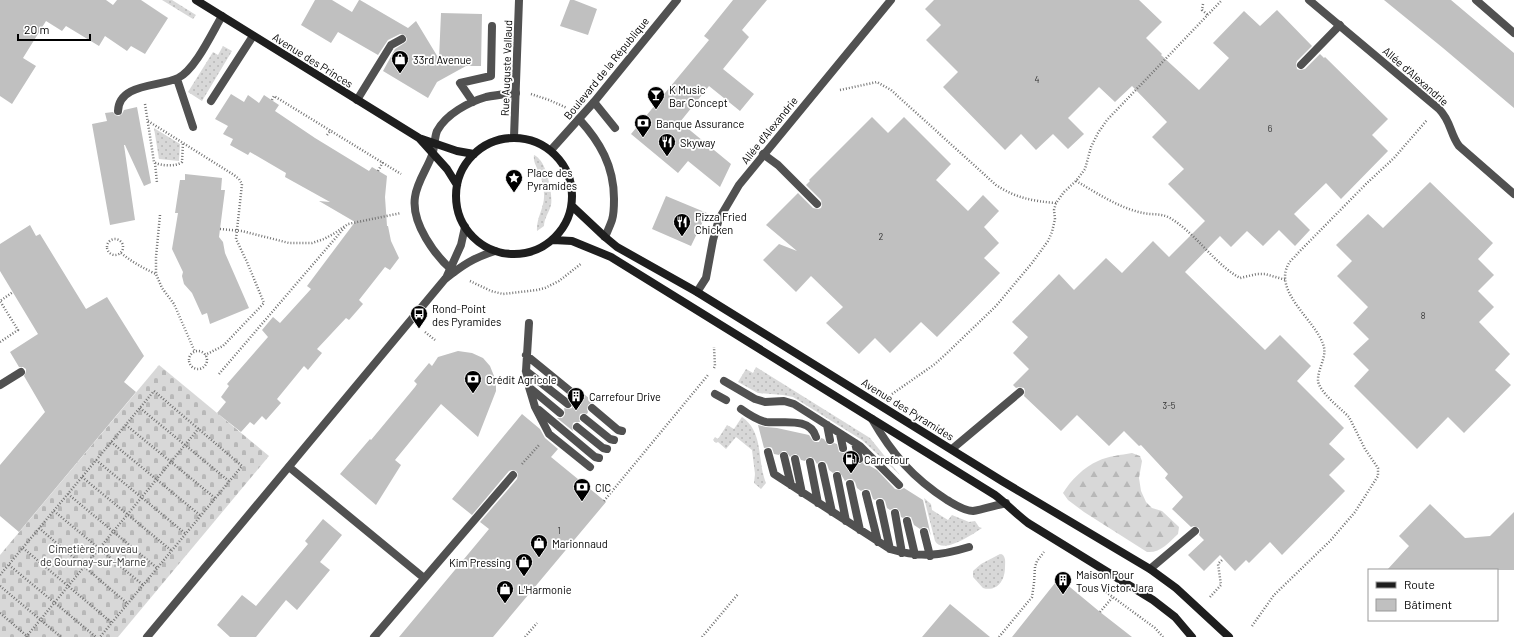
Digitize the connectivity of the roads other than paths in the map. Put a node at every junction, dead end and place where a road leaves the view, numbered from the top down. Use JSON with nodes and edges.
{"nodes":[{"id":1,"x":196,"y":0,"type":"edge"},
{"id":2,"x":519,"y":0,"type":"edge"},
{"id":3,"x":677,"y":0,"type":"edge"},
{"id":4,"x":891,"y":0,"type":"edge"},
{"id":5,"x":1309,"y":0,"type":"edge"},
{"id":6,"x":1476,"y":0,"type":"edge"},
{"id":7,"x":222,"y":16,"type":"junction"},
{"id":8,"x":1340,"y":25,"type":"junction"},
{"id":9,"x":492,"y":26,"type":"dead end"},
{"id":10,"x":1514,"y":32,"type":"edge"},
{"id":11,"x":253,"y":36,"type":"junction"},
{"id":12,"x":402,"y":39,"type":"dead end"},
{"id":13,"x":1301,"y":65,"type":"dead end"},
{"id":14,"x":177,"y":79,"type":"junction"},
{"id":15,"x":516,"y":93,"type":"junction"},
{"id":16,"x":357,"y":100,"type":"junction"},
{"id":17,"x":211,"y":101,"type":"dead end"},
{"id":18,"x":473,"y":102,"type":"junction"},
{"id":19,"x":594,"y":102,"type":"junction"},
{"id":20,"x":118,"y":111,"type":"dead end"},
{"id":21,"x":579,"y":119,"type":"junction"},
{"id":22,"x":192,"y":127,"type":"dead end"},
{"id":23,"x":615,"y":128,"type":"dead end"},
{"id":24,"x":514,"y":137,"type":"junction"},
{"id":25,"x":418,"y":138,"type":"junction"},
{"id":26,"x":434,"y":143,"type":"junction"},
{"id":27,"x":552,"y":150,"type":"junction"},
{"id":28,"x":433,"y":154,"type":"junction"},
{"id":29,"x":474,"y":154,"type":"junction"},
{"id":30,"x":763,"y":154,"type":"junction"},
{"id":31,"x":457,"y":185,"type":"junction"},
{"id":32,"x":1514,"y":194,"type":"edge"},
{"id":33,"x":817,"y":204,"type":"dead end"},
{"id":34,"x":572,"y":206,"type":"junction"},
{"id":35,"x":465,"y":227,"type":"junction"},
{"id":36,"x":605,"y":237,"type":"junction"},
{"id":37,"x":553,"y":240,"type":"junction"},
{"id":38,"x":495,"y":251,"type":"junction"},
{"id":39,"x":452,"y":270,"type":"junction"},
{"id":40,"x":697,"y":292,"type":"junction"},
{"id":41,"x":529,"y":323,"type":"dead end"},
{"id":42,"x":526,"y":355,"type":"junction"},
{"id":43,"x":526,"y":371,"type":"junction"},
{"id":44,"x":21,"y":372,"type":"dead end"},
{"id":45,"x":724,"y":381,"type":"dead end"},
{"id":46,"x":0,"y":385,"type":"edge"},
{"id":47,"x":529,"y":387,"type":"junction"},
{"id":48,"x":1020,"y":392,"type":"dead end"},
{"id":49,"x":715,"y":394,"type":"dead end"},
{"id":50,"x":575,"y":395,"type":"dead end"},
{"id":51,"x":726,"y":400,"type":"dead end"},
{"id":52,"x":568,"y":404,"type":"dead end"},
{"id":53,"x":536,"y":407,"type":"junction"},
{"id":54,"x":592,"y":408,"type":"dead end"},
{"id":55,"x":741,"y":409,"type":"dead end"},
{"id":56,"x":560,"y":413,"type":"dead end"},
{"id":57,"x":584,"y":418,"type":"dead end"},
{"id":58,"x":872,"y":419,"type":"junction"},
{"id":59,"x":788,"y":421,"type":"junction"},
{"id":60,"x":802,"y":424,"type":"junction"},
{"id":61,"x":827,"y":425,"type":"junction"},
{"id":62,"x":577,"y":426,"type":"dead end"},
{"id":63,"x":622,"y":431,"type":"dead end"},
{"id":64,"x":790,"y":431,"type":"dead end"},
{"id":65,"x":804,"y":434,"type":"dead end"},
{"id":66,"x":840,"y":434,"type":"junction"},
{"id":67,"x":816,"y":437,"type":"dead end"},
{"id":68,"x":614,"y":440,"type":"dead end"},
{"id":69,"x":830,"y":440,"type":"dead end"},
{"id":70,"x":855,"y":443,"type":"junction"},
{"id":71,"x":843,"y":448,"type":"dead end"},
{"id":72,"x":607,"y":449,"type":"dead end"},
{"id":73,"x":952,"y":449,"type":"junction"},
{"id":74,"x":768,"y":452,"type":"dead end"},
{"id":75,"x":868,"y":454,"type":"junction"},
{"id":76,"x":784,"y":456,"type":"dead end"},
{"id":77,"x":599,"y":458,"type":"dead end"},
{"id":78,"x":795,"y":459,"type":"dead end"},
{"id":79,"x":859,"y":459,"type":"dead end"},
{"id":80,"x":810,"y":462,"type":"dead end"},
{"id":81,"x":822,"y":466,"type":"dead end"},
{"id":82,"x":289,"y":467,"type":"junction"},
{"id":83,"x":590,"y":467,"type":"dead end"},
{"id":84,"x":872,"y":468,"type":"dead end"},
{"id":85,"x":513,"y":475,"type":"dead end"},
{"id":86,"x":837,"y":476,"type":"dead end"},
{"id":87,"x":850,"y":484,"type":"dead end"},
{"id":88,"x":898,"y":484,"type":"dead end"},
{"id":89,"x":791,"y":485,"type":"junction"},
{"id":90,"x":802,"y":492,"type":"junction"},
{"id":91,"x":866,"y":494,"type":"dead end"},
{"id":92,"x":818,"y":503,"type":"junction"},
{"id":93,"x":880,"y":503,"type":"dead end"},
{"id":94,"x":1006,"y":503,"type":"junction"},
{"id":95,"x":832,"y":512,"type":"junction"},
{"id":96,"x":895,"y":513,"type":"dead end"},
{"id":97,"x":846,"y":521,"type":"junction"},
{"id":98,"x":907,"y":521,"type":"dead end"},
{"id":99,"x":860,"y":530,"type":"junction"},
{"id":100,"x":1195,"y":531,"type":"dead end"},
{"id":101,"x":924,"y":532,"type":"dead end"},
{"id":102,"x":878,"y":542,"type":"junction"},
{"id":103,"x":969,"y":547,"type":"dead end"},
{"id":104,"x":890,"y":549,"type":"junction"},
{"id":105,"x":902,"y":553,"type":"junction"},
{"id":106,"x":915,"y":555,"type":"junction"},
{"id":107,"x":930,"y":556,"type":"junction"},
{"id":108,"x":1150,"y":570,"type":"junction"},
{"id":109,"x":424,"y":578,"type":"junction"},
{"id":110,"x":147,"y":637,"type":"edge"},
{"id":111,"x":374,"y":637,"type":"edge"},
{"id":112,"x":1192,"y":637,"type":"edge"},
{"id":113,"x":1230,"y":637,"type":"edge"}],
"edges":[{"from":1,"to":7,"type":"main road","name":"Avenue des Princes"},
{"from":2,"to":15,"type":"street","name":"Rue Auguste Vallaud"},
{"from":3,"to":19,"type":"street","name":"Boulevard de la République"},
{"from":4,"to":30,"type":"street","name":"Allée d'Alexandrie"},
{"from":5,"to":8,"type":"street","name":"Allée d'Alexandrie"},
{"from":6,"to":10,"type":"street"},
{"from":7,"to":11,"type":"main road","name":"Avenue des Princes"},
{"from":7,"to":14,"type":"street"},
{"from":8,"to":13,"type":"street"},
{"from":8,"to":32,"type":"street","name":"Allée d'Alexandrie"},
{"from":9,"to":18,"type":"street"},
{"from":11,"to":16,"type":"main road","name":"Avenue des Princes"},
{"from":11,"to":17,"type":"street"},
{"from":12,"to":16,"type":"street"},
{"from":14,"to":20,"type":"street"},
{"from":14,"to":22,"type":"street"},
{"from":15,"to":18,"type":"street"},
{"from":15,"to":24,"type":"street","name":"Rue Auguste Vallaud"},
{"from":16,"to":25,"type":"main road","name":"Avenue des Princes"},
{"from":18,"to":26,"type":"street"},
{"from":19,"to":21,"type":"street","name":"Boulevard de la République"},
{"from":19,"to":23,"type":"street"},
{"from":21,"to":27,"type":"street","name":"Boulevard de la République"},
{"from":21,"to":36,"type":"street"},
{"from":24,"to":27,"type":"main road"},
{"from":24,"to":29,"type":"main road"},
{"from":25,"to":26,"type":"main road","name":"Avenue des Princes"},
{"from":25,"to":28,"type":"main road","name":"Avenue des Princes"},
{"from":26,"to":28,"type":"street"},
{"from":26,"to":29,"type":"main road","name":"Avenue des Princes"},
{"from":27,"to":34,"type":"main road"},
{"from":28,"to":31,"type":"main road","name":"Avenue des Princes"},
{"from":28,"to":39,"type":"street"},
{"from":29,"to":31,"type":"main road"},
{"from":30,"to":33,"type":"street"},
{"from":30,"to":40,"type":"street","name":"Allée d'Alexandrie"},
{"from":31,"to":35,"type":"main road"},
{"from":34,"to":36,"type":"main road","name":"Avenue des Pyramides"},
{"from":34,"to":37,"type":"main road"},
{"from":35,"to":38,"type":"main road"},
{"from":35,"to":39,"type":"street"},
{"from":36,"to":40,"type":"main road","name":"Avenue des Pyramides"},
{"from":37,"to":38,"type":"main road"},
{"from":37,"to":58,"type":"main road"},
{"from":38,"to":39,"type":"street"},
{"from":39,"to":82,"type":"street"},
{"from":40,"to":73,"type":"main road","name":"Avenue des Pyramides"},
{"from":41,"to":42,"type":"street"},
{"from":42,"to":43,"type":"street"},
{"from":42,"to":50,"type":"street"},
{"from":43,"to":47,"type":"street"},
{"from":43,"to":52,"type":"street"},
{"from":44,"to":46,"type":"street"},
{"from":45,"to":61,"type":"street"},
{"from":47,"to":53,"type":"street"},
{"from":47,"to":56,"type":"street"},
{"from":48,"to":73,"type":"street"},
{"from":49,"to":51,"type":"street"},
{"from":53,"to":77,"type":"street"},
{"from":53,"to":83,"type":"street"},
{"from":54,"to":63,"type":"street"},
{"from":55,"to":59,"type":"street"},
{"from":57,"to":68,"type":"street"},
{"from":58,"to":94,"type":"main road"},
{"from":58,"to":94,"type":"street"},
{"from":59,"to":60,"type":"street"},
{"from":59,"to":64,"type":"street"},
{"from":60,"to":65,"type":"street"},
{"from":60,"to":67,"type":"street"},
{"from":61,"to":66,"type":"street"},
{"from":61,"to":69,"type":"street"},
{"from":62,"to":72,"type":"street"},
{"from":66,"to":70,"type":"street"},
{"from":66,"to":71,"type":"street"},
{"from":70,"to":75,"type":"street"},
{"from":70,"to":79,"type":"street"},
{"from":73,"to":108,"type":"main road","name":"Avenue des Pyramides"},
{"from":74,"to":89,"type":"street"},
{"from":75,"to":84,"type":"street"},
{"from":75,"to":88,"type":"street"},
{"from":76,"to":89,"type":"street"},
{"from":78,"to":90,"type":"street"},
{"from":80,"to":92,"type":"street"},
{"from":81,"to":95,"type":"street"},
{"from":82,"to":109,"type":"street"},
{"from":82,"to":110,"type":"street"},
{"from":85,"to":109,"type":"street"},
{"from":86,"to":97,"type":"street"},
{"from":87,"to":99,"type":"street"},
{"from":89,"to":90,"type":"street"},
{"from":90,"to":92,"type":"street"},
{"from":91,"to":102,"type":"street"},
{"from":92,"to":95,"type":"street"},
{"from":93,"to":104,"type":"street"},
{"from":94,"to":112,"type":"main road"},
{"from":95,"to":97,"type":"street"},
{"from":96,"to":105,"type":"street"},
{"from":97,"to":99,"type":"street"},
{"from":98,"to":106,"type":"street"},
{"from":99,"to":102,"type":"street"},
{"from":100,"to":108,"type":"street"},
{"from":101,"to":107,"type":"street"},
{"from":102,"to":104,"type":"street"},
{"from":103,"to":107,"type":"street"},
{"from":104,"to":105,"type":"street"},
{"from":105,"to":106,"type":"street"},
{"from":106,"to":107,"type":"street"},
{"from":108,"to":113,"type":"main road","name":"Avenue des Pyramides"},
{"from":109,"to":111,"type":"street"}]}
